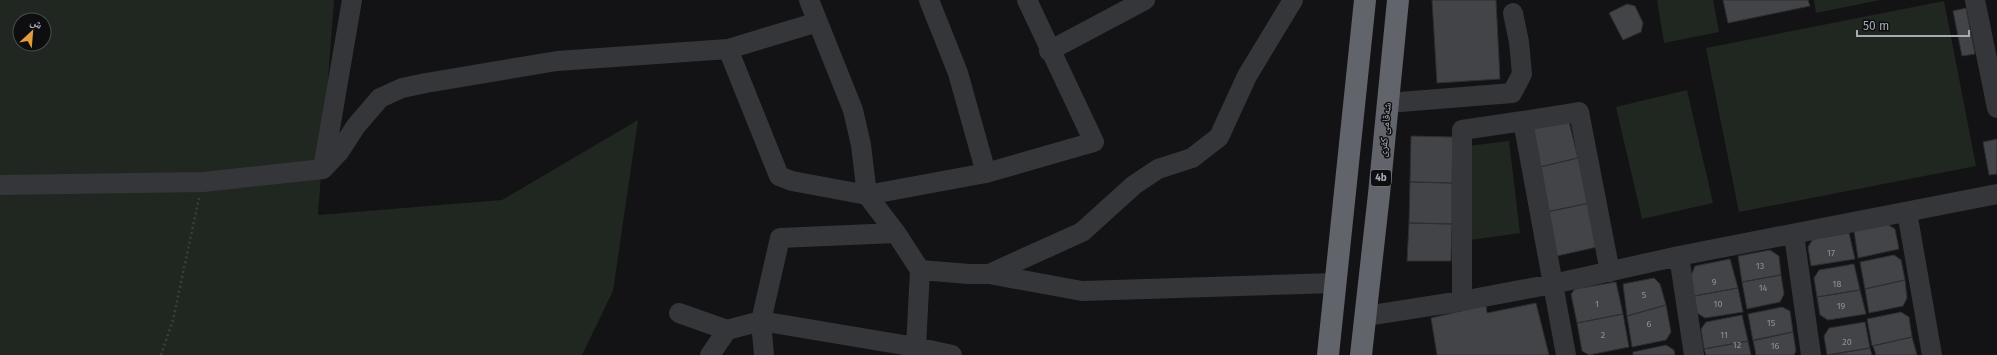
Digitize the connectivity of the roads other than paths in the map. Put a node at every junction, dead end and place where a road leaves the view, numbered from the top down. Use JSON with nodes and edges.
{"nodes":[{"id":1,"x":352,"y":0,"type":"edge"},
{"id":2,"x":809,"y":0,"type":"edge"},
{"id":3,"x":929,"y":0,"type":"edge"},
{"id":4,"x":1027,"y":0,"type":"edge"},
{"id":5,"x":1145,"y":0,"type":"edge"},
{"id":6,"x":1293,"y":0,"type":"edge"},
{"id":7,"x":1365,"y":0,"type":"edge"},
{"id":8,"x":1398,"y":0,"type":"edge"},
{"id":9,"x":1975,"y":0,"type":"edge"},
{"id":10,"x":1513,"y":13,"type":"dead end"},
{"id":11,"x":818,"y":22,"type":"junction"},
{"id":12,"x":728,"y":49,"type":"junction"},
{"id":13,"x":1049,"y":51,"type":"junction"},
{"id":14,"x":1388,"y":103,"type":"junction"},
{"id":15,"x":1997,"y":108,"type":"edge"},
{"id":16,"x":1523,"y":121,"type":"junction"},
{"id":17,"x":323,"y":169,"type":"junction"},
{"id":18,"x":986,"y":173,"type":"junction"},
{"id":19,"x":0,"y":185,"type":"edge"},
{"id":20,"x":1997,"y":194,"type":"edge"},
{"id":21,"x":867,"y":195,"type":"junction"},
{"id":22,"x":1908,"y":212,"type":"junction"},
{"id":23,"x":896,"y":233,"type":"junction"},
{"id":24,"x":1794,"y":235,"type":"junction"},
{"id":25,"x":1679,"y":256,"type":"junction"},
{"id":26,"x":920,"y":270,"type":"junction"},
{"id":27,"x":1610,"y":272,"type":"junction"},
{"id":28,"x":989,"y":274,"type":"junction"},
{"id":29,"x":1336,"y":283,"type":"junction"},
{"id":30,"x":1553,"y":284,"type":"junction"},
{"id":31,"x":1462,"y":301,"type":"junction"},
{"id":32,"x":679,"y":313,"type":"dead end"},
{"id":33,"x":1366,"y":316,"type":"junction"},
{"id":34,"x":761,"y":321,"type":"junction"},
{"id":35,"x":727,"y":330,"type":"junction"},
{"id":36,"x":916,"y":346,"type":"junction"},
{"id":37,"x":710,"y":355,"type":"edge"},
{"id":38,"x":764,"y":355,"type":"edge"},
{"id":39,"x":952,"y":355,"type":"edge"},
{"id":40,"x":1328,"y":355,"type":"edge"},
{"id":41,"x":1361,"y":355,"type":"edge"},
{"id":42,"x":1566,"y":355,"type":"edge"},
{"id":43,"x":1694,"y":355,"type":"edge"},
{"id":44,"x":1811,"y":355,"type":"edge"},
{"id":45,"x":1932,"y":355,"type":"edge"}],
"edges":[{"from":1,"to":17,"type":"street"},
{"from":2,"to":11,"type":"street"},
{"from":3,"to":18,"type":"street"},
{"from":4,"to":13,"type":"street"},
{"from":5,"to":13,"type":"street"},
{"from":6,"to":28,"type":"street"},
{"from":7,"to":29,"type":"highway"},
{"from":8,"to":14,"type":"highway","name":"شەقامی کفری","number":"4b"},
{"from":9,"to":15,"type":"street"},
{"from":10,"to":14,"type":"street"},
{"from":11,"to":12,"type":"street"},
{"from":11,"to":21,"type":"street"},
{"from":12,"to":17,"type":"street"},
{"from":12,"to":21,"type":"street"},
{"from":13,"to":18,"type":"street"},
{"from":14,"to":33,"type":"highway","name":"شەقامی کفری","number":"4b"},
{"from":16,"to":27,"type":"street"},
{"from":16,"to":30,"type":"street"},
{"from":16,"to":31,"type":"street"},
{"from":17,"to":19,"type":"street"},
{"from":18,"to":21,"type":"street"},
{"from":20,"to":22,"type":"street"},
{"from":21,"to":23,"type":"street"},
{"from":22,"to":24,"type":"street"},
{"from":22,"to":45,"type":"street"},
{"from":23,"to":26,"type":"street"},
{"from":23,"to":34,"type":"street"},
{"from":24,"to":25,"type":"street"},
{"from":24,"to":44,"type":"street"},
{"from":25,"to":27,"type":"street"},
{"from":25,"to":43,"type":"street"},
{"from":26,"to":28,"type":"street"},
{"from":26,"to":36,"type":"street"},
{"from":27,"to":30,"type":"street"},
{"from":28,"to":29,"type":"street"},
{"from":29,"to":40,"type":"highway"},
{"from":30,"to":31,"type":"street"},
{"from":30,"to":42,"type":"street"},
{"from":31,"to":33,"type":"street"},
{"from":32,"to":35,"type":"street"},
{"from":33,"to":41,"type":"highway","name":"شەقامی کفری","number":"4b"},
{"from":34,"to":35,"type":"street"},
{"from":34,"to":36,"type":"street"},
{"from":34,"to":38,"type":"street"},
{"from":35,"to":37,"type":"street"},
{"from":36,"to":39,"type":"street"}]}
